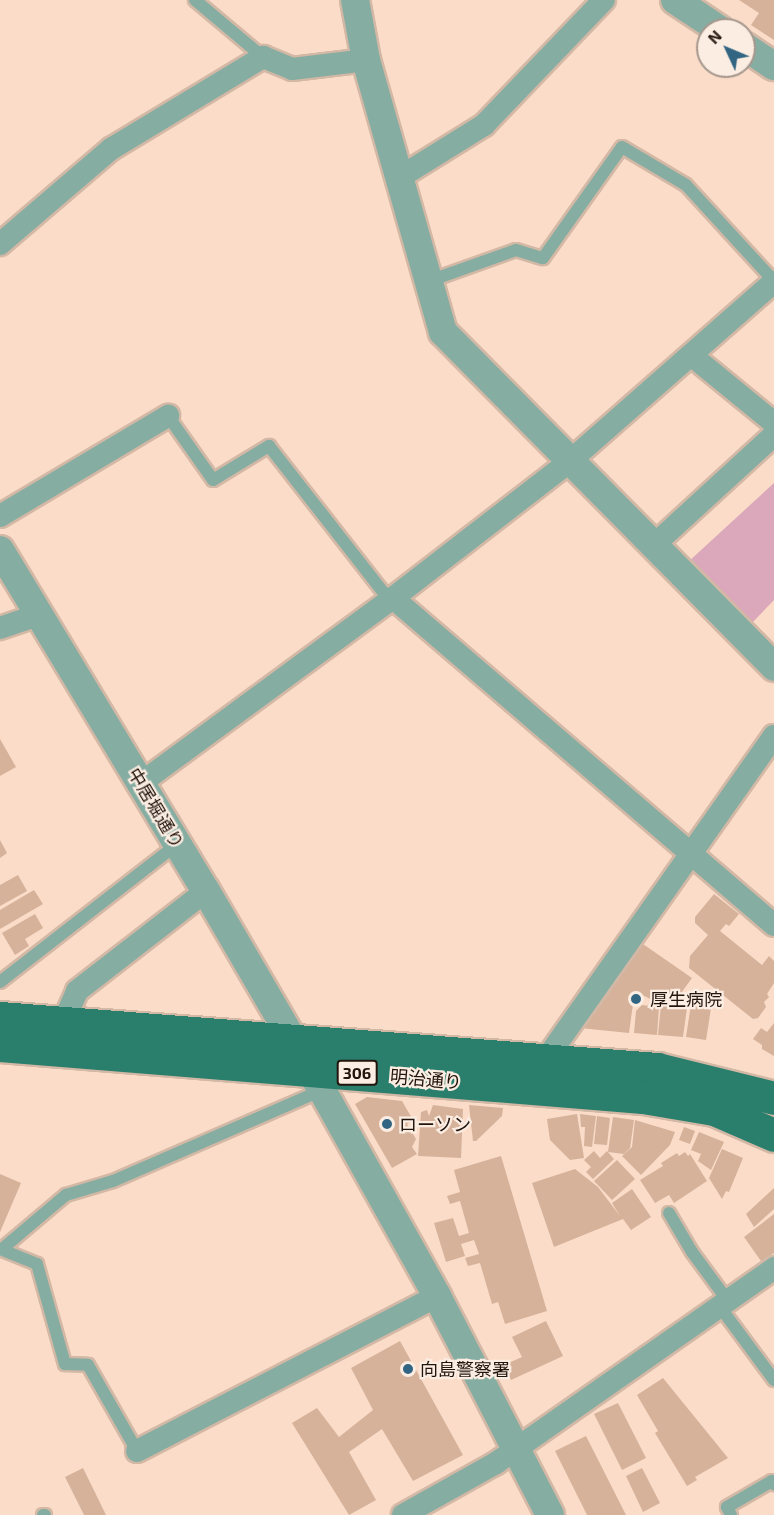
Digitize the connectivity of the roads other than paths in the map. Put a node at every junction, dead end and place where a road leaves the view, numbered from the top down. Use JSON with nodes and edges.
{"nodes":[{"id":1,"x":195,"y":0,"type":"edge"},
{"id":2,"x":355,"y":0,"type":"edge"},
{"id":3,"x":604,"y":0,"type":"edge"},
{"id":4,"x":675,"y":0,"type":"edge"},
{"id":5,"x":702,"y":18,"type":"edge"},
{"id":6,"x":756,"y":54,"type":"edge"},
{"id":7,"x":263,"y":57,"type":"junction"},
{"id":8,"x":366,"y":60,"type":"junction"},
{"id":9,"x":774,"y":66,"type":"edge"},
{"id":10,"x":400,"y":177,"type":"junction"},
{"id":11,"x":0,"y":244,"type":"edge"},
{"id":12,"x":429,"y":281,"type":"junction"},
{"id":13,"x":774,"y":282,"type":"edge"},
{"id":14,"x":691,"y":355,"type":"junction"},
{"id":15,"x":168,"y":416,"type":"joint"},
{"id":16,"x":774,"y":423,"type":"edge"},
{"id":17,"x":774,"y":435,"type":"edge"},
{"id":18,"x":570,"y":461,"type":"junction"},
{"id":19,"x":0,"y":516,"type":"edge"},
{"id":20,"x":654,"y":545,"type":"junction"},
{"id":21,"x":0,"y":550,"type":"edge"},
{"id":22,"x":393,"y":598,"type":"junction"},
{"id":23,"x":38,"y":615,"type":"junction"},
{"id":24,"x":0,"y":627,"type":"edge"},
{"id":25,"x":774,"y":667,"type":"edge"},
{"id":26,"x":774,"y":736,"type":"edge"},
{"id":27,"x":141,"y":783,"type":"junction"},
{"id":28,"x":177,"y":844,"type":"junction"},
{"id":29,"x":690,"y":854,"type":"junction"},
{"id":30,"x":206,"y":891,"type":"junction"},
{"id":31,"x":774,"y":925,"type":"edge"},
{"id":32,"x":0,"y":982,"type":"edge"},
{"id":33,"x":0,"y":1018,"type":"edge"},
{"id":34,"x":63,"y":1023,"type":"junction"},
{"id":35,"x":0,"y":1045,"type":"edge"},
{"id":36,"x":544,"y":1062,"type":"junction"},
{"id":37,"x":308,"y":1067,"type":"junction"},
{"id":38,"x":774,"y":1098,"type":"edge"},
{"id":39,"x":774,"y":1135,"type":"edge"},
{"id":40,"x":669,"y":1213,"type":"dead end"},
{"id":41,"x":1,"y":1249,"type":"edge"},
{"id":42,"x":774,"y":1268,"type":"edge"},
{"id":43,"x":437,"y":1296,"type":"junction"},
{"id":44,"x":724,"y":1304,"type":"junction"},
{"id":45,"x":774,"y":1380,"type":"edge"},
{"id":46,"x":516,"y":1448,"type":"junction"},
{"id":47,"x":136,"y":1451,"type":"joint"},
{"id":48,"x":774,"y":1484,"type":"edge"},
{"id":49,"x":403,"y":1515,"type":"edge"},
{"id":50,"x":550,"y":1515,"type":"edge"},
{"id":51,"x":731,"y":1515,"type":"edge"}],
"edges":[{"from":1,"to":7,"type":"lane"},
{"from":2,"to":8,"type":"street"},
{"from":3,"to":10,"type":"street"},
{"from":4,"to":5,"type":"street"},
{"from":6,"to":9,"type":"street"},
{"from":7,"to":8,"type":"street"},
{"from":7,"to":11,"type":"street"},
{"from":8,"to":10,"type":"street"},
{"from":10,"to":12,"type":"street"},
{"from":12,"to":13,"type":"lane"},
{"from":12,"to":18,"type":"street"},
{"from":13,"to":14,"type":"street"},
{"from":14,"to":16,"type":"street"},
{"from":14,"to":18,"type":"street"},
{"from":15,"to":19,"type":"street"},
{"from":15,"to":22,"type":"lane"},
{"from":17,"to":20,"type":"street"},
{"from":18,"to":20,"type":"street"},
{"from":18,"to":22,"type":"street"},
{"from":20,"to":25,"type":"street"},
{"from":21,"to":23,"type":"street","name":"中居堀通り"},
{"from":22,"to":27,"type":"street"},
{"from":22,"to":29,"type":"street"},
{"from":23,"to":24,"type":"street"},
{"from":23,"to":27,"type":"street","name":"中居堀通り"},
{"from":26,"to":29,"type":"street"},
{"from":27,"to":28,"type":"street","name":"中居堀通り"},
{"from":28,"to":30,"type":"street","name":"中居堀通り"},
{"from":28,"to":32,"type":"lane"},
{"from":29,"to":31,"type":"street"},
{"from":29,"to":36,"type":"street"},
{"from":30,"to":34,"type":"street"},
{"from":30,"to":37,"type":"street","name":"中居堀通り"},
{"from":33,"to":34,"type":"main road","name":"明治通り","number":"306"},
{"from":34,"to":37,"type":"main road","name":"明治通り","number":"306"},
{"from":35,"to":37,"type":"main road","name":"明治通り","number":"306"},
{"from":36,"to":37,"type":"main road","name":"明治通り","number":"306"},
{"from":36,"to":38,"type":"main road","name":"明治通り","number":"306"},
{"from":37,"to":39,"type":"main road","name":"明治通り","number":"306"},
{"from":37,"to":41,"type":"lane"},
{"from":37,"to":43,"type":"street","name":"中居堀通り"},
{"from":40,"to":44,"type":"lane"},
{"from":41,"to":47,"type":"lane"},
{"from":42,"to":44,"type":"street"},
{"from":43,"to":46,"type":"street","name":"中居堀通り"},
{"from":43,"to":47,"type":"street"},
{"from":44,"to":45,"type":"lane"},
{"from":44,"to":46,"type":"street"},
{"from":46,"to":49,"type":"street"},
{"from":46,"to":50,"type":"street","name":"中居堀通り"},
{"from":48,"to":51,"type":"lane"}]}
